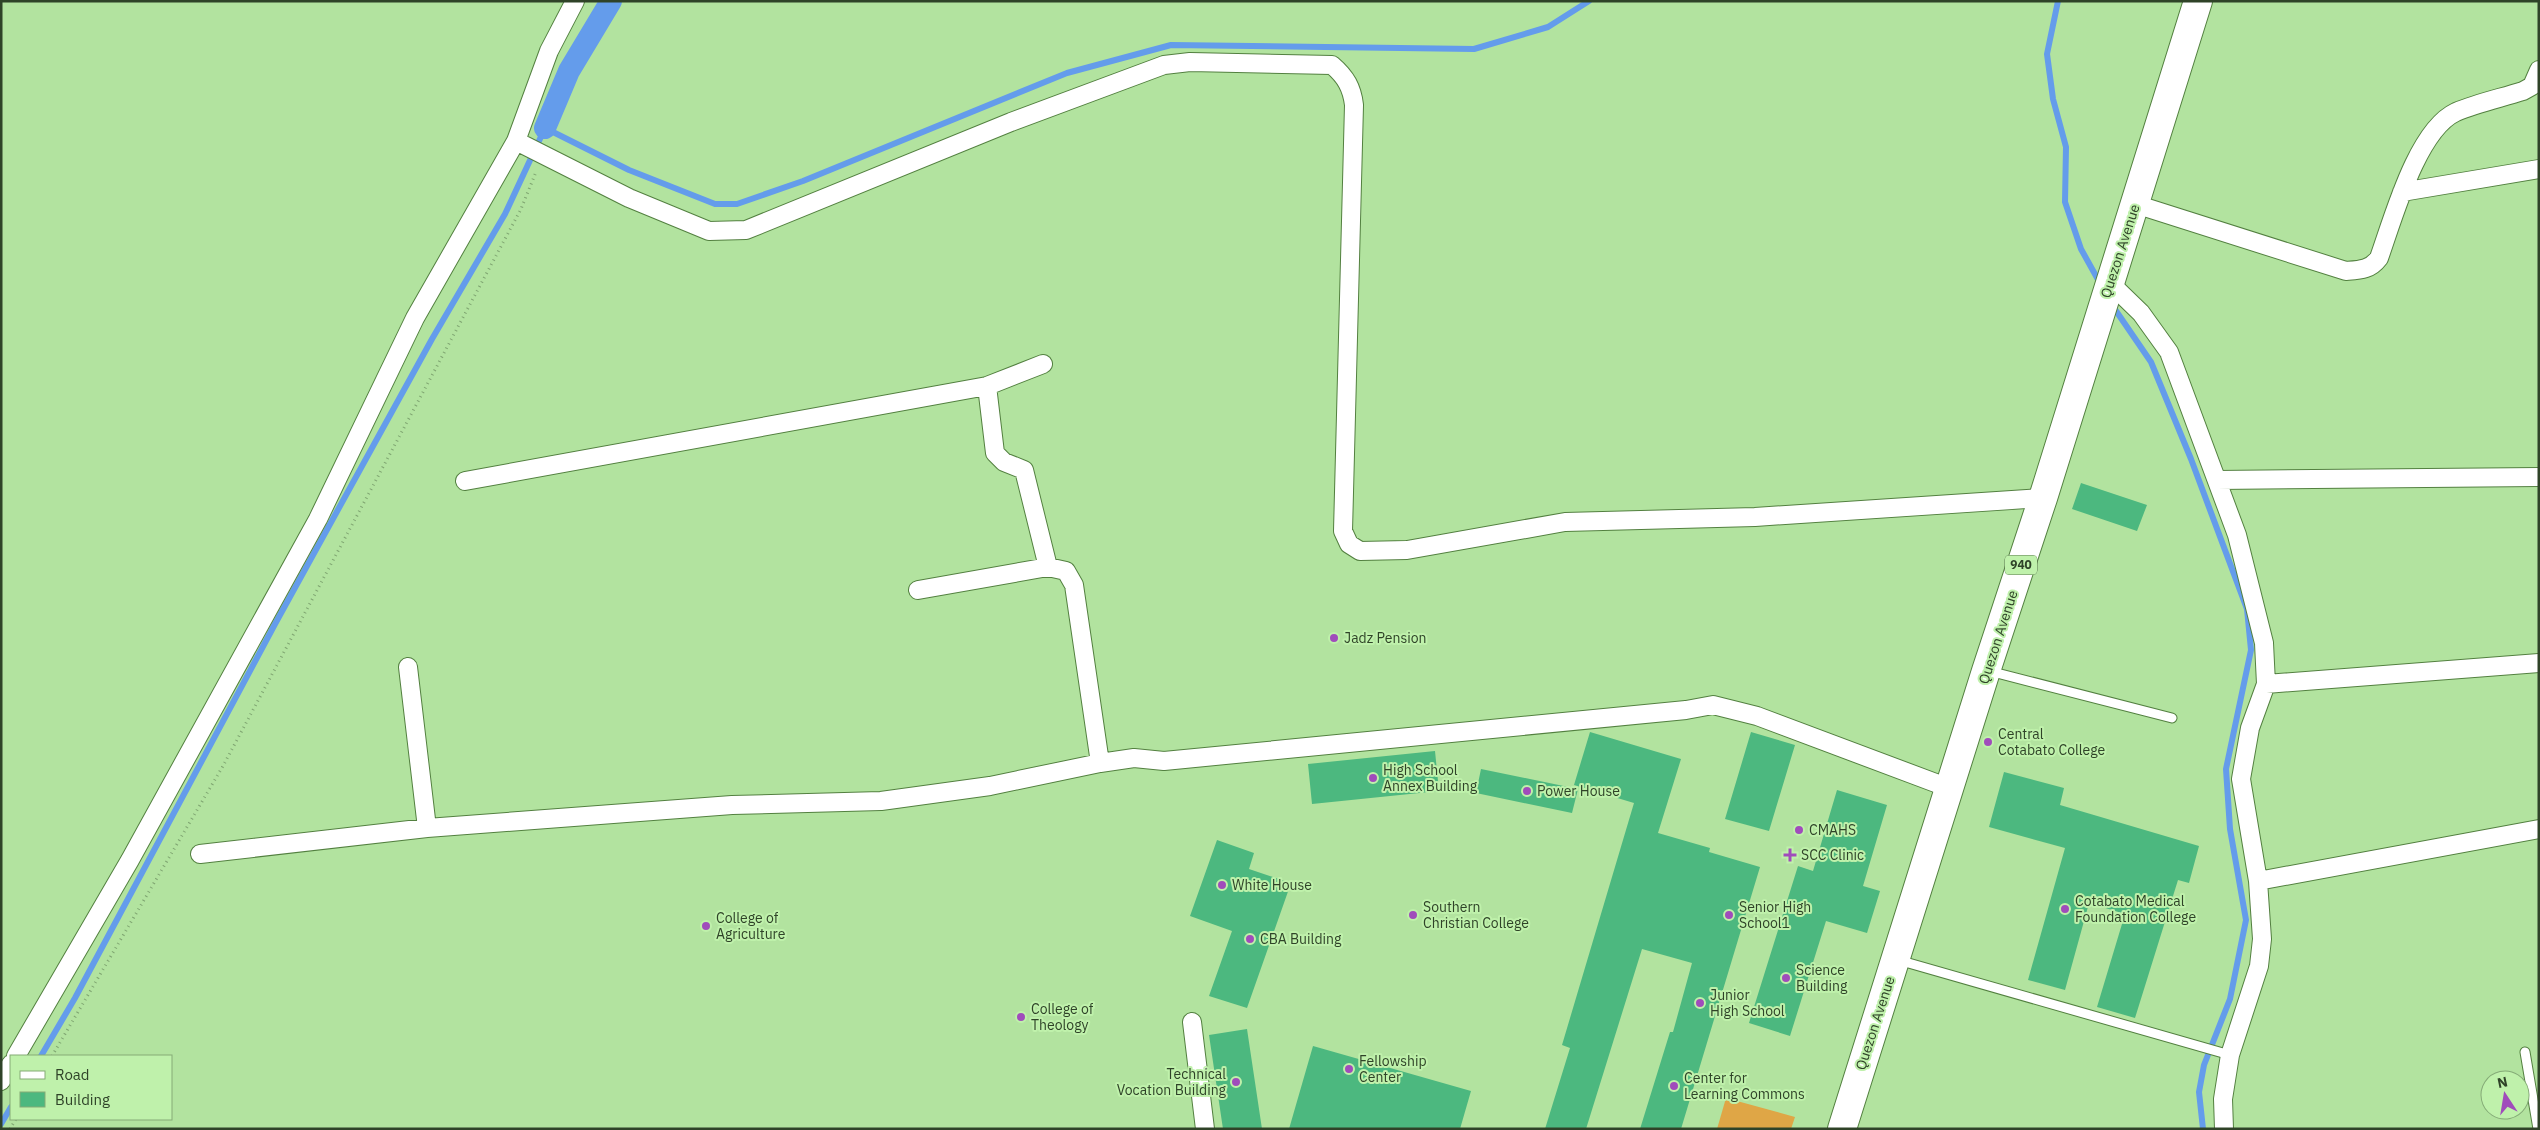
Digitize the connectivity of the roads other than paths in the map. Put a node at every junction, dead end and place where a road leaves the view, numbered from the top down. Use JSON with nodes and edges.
{"nodes":[{"id":1,"x":575,"y":1,"type":"edge"},
{"id":2,"x":2198,"y":1,"type":"edge"},
{"id":3,"x":562,"y":9,"type":"edge"},
{"id":4,"x":2539,"y":70,"type":"edge"},
{"id":5,"x":516,"y":141,"type":"junction"},
{"id":6,"x":2539,"y":169,"type":"edge"},
{"id":7,"x":2402,"y":192,"type":"junction"},
{"id":8,"x":2135,"y":204,"type":"junction"},
{"id":9,"x":2109,"y":282,"type":"junction"},
{"id":10,"x":1043,"y":364,"type":"dead end"},
{"id":11,"x":987,"y":386,"type":"junction"},
{"id":12,"x":2539,"y":477,"type":"edge"},
{"id":13,"x":2217,"y":480,"type":"junction"},
{"id":14,"x":464,"y":481,"type":"dead end"},
{"id":15,"x":2044,"y":498,"type":"junction"},
{"id":16,"x":1048,"y":567,"type":"junction"},
{"id":17,"x":918,"y":590,"type":"dead end"},
{"id":18,"x":2539,"y":663,"type":"edge"},
{"id":19,"x":408,"y":667,"type":"dead end"},
{"id":20,"x":1986,"y":671,"type":"junction"},
{"id":21,"x":2266,"y":684,"type":"junction"},
{"id":22,"x":2172,"y":718,"type":"dead end"},
{"id":23,"x":1100,"y":763,"type":"junction"},
{"id":24,"x":1949,"y":788,"type":"junction"},
{"id":25,"x":428,"y":828,"type":"junction"},
{"id":26,"x":2539,"y":829,"type":"edge"},
{"id":27,"x":200,"y":854,"type":"dead end"},
{"id":28,"x":2258,"y":881,"type":"junction"},
{"id":29,"x":1895,"y":959,"type":"junction"},
{"id":30,"x":1192,"y":1022,"type":"dead end"},
{"id":31,"x":2525,"y":1052,"type":"dead end"},
{"id":32,"x":2225,"y":1053,"type":"junction"},
{"id":33,"x":17,"y":1055,"type":"edge"},
{"id":34,"x":10,"y":1066,"type":"edge"},
{"id":35,"x":1,"y":1082,"type":"edge"},
{"id":36,"x":1205,"y":1129,"type":"edge"},
{"id":37,"x":1842,"y":1129,"type":"edge"},
{"id":38,"x":2224,"y":1129,"type":"edge"},
{"id":39,"x":2538,"y":1129,"type":"edge"}],
"edges":[{"from":1,"to":3,"type":"street"},
{"from":2,"to":8,"type":"main road","name":"Quezon Avenue","number":"940"},
{"from":3,"to":5,"type":"street"},
{"from":4,"to":7,"type":"street"},
{"from":5,"to":15,"type":"street"},
{"from":5,"to":33,"type":"street"},
{"from":6,"to":7,"type":"street"},
{"from":7,"to":8,"type":"street"},
{"from":8,"to":9,"type":"main road","name":"Quezon Avenue","number":"940"},
{"from":9,"to":13,"type":"street"},
{"from":9,"to":15,"type":"main road","name":"Quezon Avenue","number":"940"},
{"from":10,"to":11,"type":"street"},
{"from":11,"to":14,"type":"street"},
{"from":11,"to":16,"type":"street"},
{"from":12,"to":13,"type":"street"},
{"from":13,"to":21,"type":"street"},
{"from":15,"to":20,"type":"main road","name":"Quezon Avenue","number":"940"},
{"from":16,"to":17,"type":"street"},
{"from":16,"to":23,"type":"street"},
{"from":18,"to":21,"type":"street"},
{"from":19,"to":25,"type":"street"},
{"from":20,"to":22,"type":"lane"},
{"from":20,"to":24,"type":"main road","name":"Quezon Avenue","number":"940"},
{"from":21,"to":28,"type":"street"},
{"from":23,"to":24,"type":"street"},
{"from":23,"to":25,"type":"street"},
{"from":24,"to":29,"type":"main road","name":"Quezon Avenue","number":"940"},
{"from":25,"to":27,"type":"street"},
{"from":26,"to":28,"type":"street"},
{"from":28,"to":32,"type":"street"},
{"from":29,"to":32,"type":"lane"},
{"from":29,"to":37,"type":"main road","name":"Quezon Avenue","number":"940"},
{"from":30,"to":36,"type":"street"},
{"from":31,"to":39,"type":"lane"},
{"from":32,"to":38,"type":"street"},
{"from":34,"to":35,"type":"street"}]}
